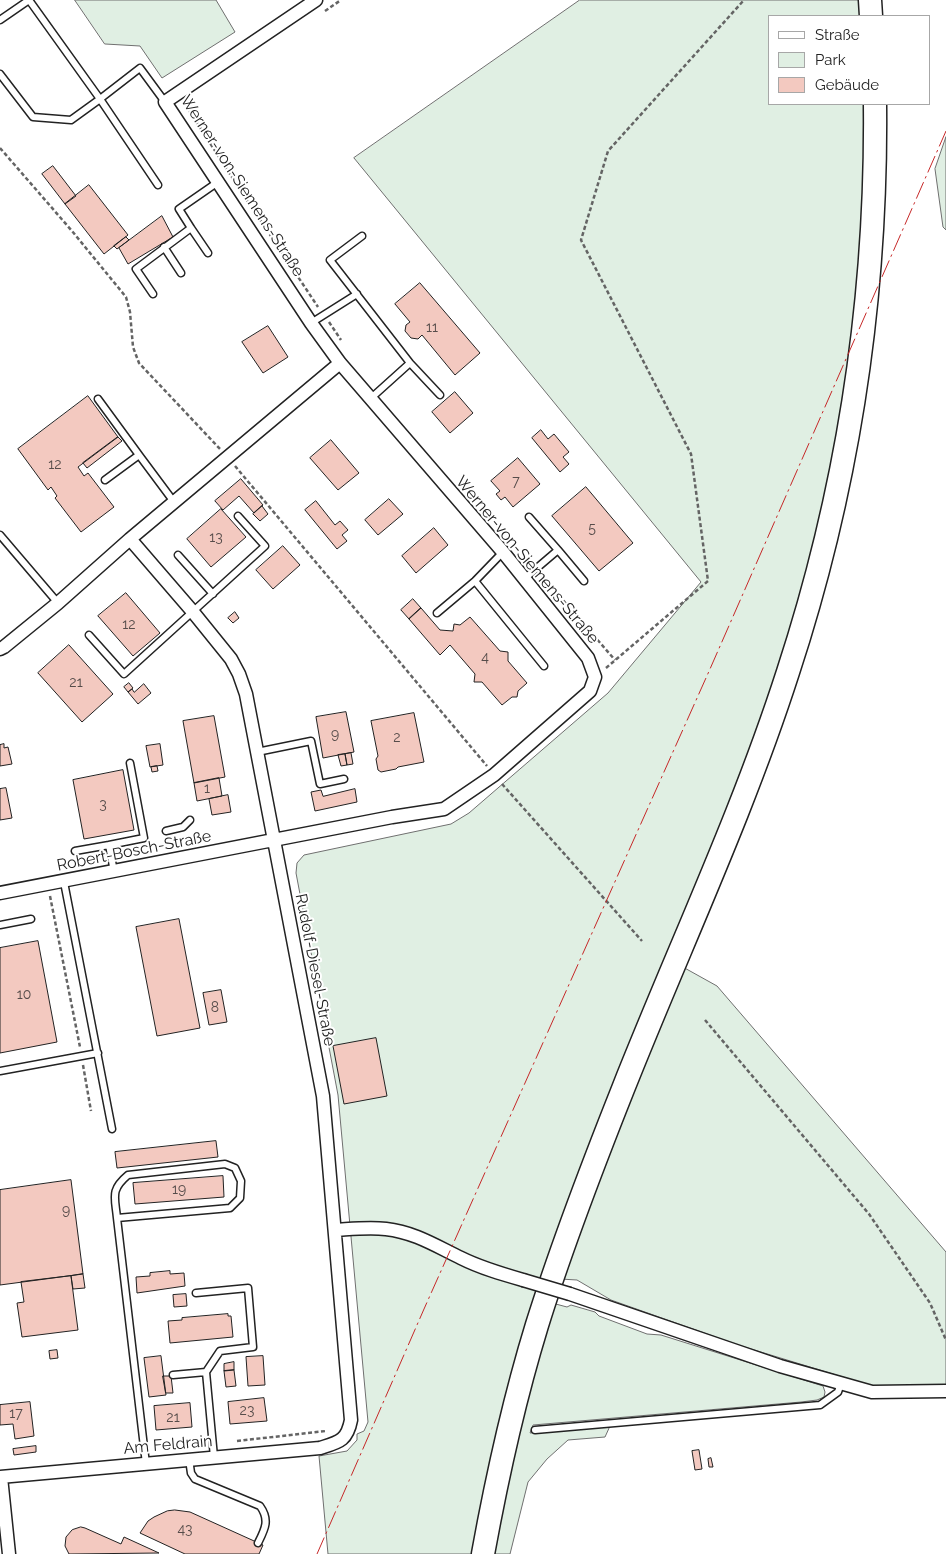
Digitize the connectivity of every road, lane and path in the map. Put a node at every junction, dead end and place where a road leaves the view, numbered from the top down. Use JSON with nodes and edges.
{"nodes":[{"id":1,"x":316,"y":0,"type":"edge"},
{"id":2,"x":744,"y":0,"type":"edge"},
{"id":3,"x":870,"y":0,"type":"edge"},
{"id":4,"x":871,"y":15,"type":"edge"},
{"id":5,"x":0,"y":20,"type":"edge"},
{"id":6,"x":0,"y":74,"type":"edge"},
{"id":7,"x":100,"y":99,"type":"junction"},
{"id":8,"x":165,"y":102,"type":"junction"},
{"id":9,"x":875,"y":105,"type":"edge"},
{"id":10,"x":0,"y":148,"type":"edge"},
{"id":11,"x":218,"y":181,"type":"junction"},
{"id":12,"x":158,"y":185,"type":"dead end"},
{"id":13,"x":191,"y":228,"type":"junction"},
{"id":14,"x":362,"y":236,"type":"dead end"},
{"id":15,"x":164,"y":247,"type":"junction"},
{"id":16,"x":208,"y":252,"type":"dead end"},
{"id":17,"x":181,"y":273,"type":"dead end"},
{"id":18,"x":153,"y":294,"type":"dead end"},
{"id":19,"x":357,"y":294,"type":"junction"},
{"id":20,"x":311,"y":323,"type":"junction"},
{"id":21,"x":340,"y":363,"type":"junction"},
{"id":22,"x":410,"y":363,"type":"junction"},
{"id":23,"x":440,"y":395,"type":"dead end"},
{"id":24,"x":98,"y":399,"type":"dead end"},
{"id":25,"x":370,"y":399,"type":"junction"},
{"id":26,"x":139,"y":455,"type":"junction"},
{"id":27,"x":228,"y":457,"type":"junction"},
{"id":28,"x":105,"y":480,"type":"dead end"},
{"id":29,"x":174,"y":502,"type":"junction"},
{"id":30,"x":238,"y":516,"type":"dead end"},
{"id":31,"x":529,"y":517,"type":"dead end"},
{"id":32,"x":0,"y":535,"type":"edge"},
{"id":33,"x":130,"y":539,"type":"junction"},
{"id":34,"x":558,"y":550,"type":"junction"},
{"id":35,"x":503,"y":552,"type":"junction"},
{"id":36,"x":178,"y":555,"type":"dead end"},
{"id":37,"x":524,"y":579,"type":"junction"},
{"id":38,"x":475,"y":581,"type":"junction"},
{"id":39,"x":584,"y":581,"type":"dead end"},
{"id":40,"x":213,"y":594,"type":"junction"},
{"id":41,"x":58,"y":603,"type":"junction"},
{"id":42,"x":193,"y":612,"type":"junction"},
{"id":43,"x":437,"y":613,"type":"dead end"},
{"id":44,"x":89,"y":635,"type":"dead end"},
{"id":45,"x":0,"y":648,"type":"edge"},
{"id":46,"x":544,"y":666,"type":"dead end"},
{"id":47,"x":595,"y":677,"type":"junction"},
{"id":48,"x":257,"y":752,"type":"junction"},
{"id":49,"x":130,"y":763,"type":"dead end"},
{"id":50,"x":494,"y":775,"type":"junction"},
{"id":51,"x":344,"y":779,"type":"dead end"},
{"id":52,"x":190,"y":820,"type":"dead end"},
{"id":53,"x":166,"y":831,"type":"dead end"},
{"id":54,"x":274,"y":840,"type":"junction"},
{"id":55,"x":109,"y":845,"type":"junction"},
{"id":56,"x":75,"y":851,"type":"dead end"},
{"id":57,"x":114,"y":872,"type":"junction"},
{"id":58,"x":64,"y":882,"type":"junction"},
{"id":59,"x":48,"y":884,"type":"junction"},
{"id":60,"x":0,"y":893,"type":"edge"},
{"id":61,"x":31,"y":919,"type":"dead end"},
{"id":62,"x":0,"y":925,"type":"edge"},
{"id":63,"x":642,"y":941,"type":"dead end"},
{"id":64,"x":705,"y":1020,"type":"dead end"},
{"id":65,"x":98,"y":1053,"type":"junction"},
{"id":66,"x":81,"y":1056,"type":"junction"},
{"id":67,"x":0,"y":1071,"type":"edge"},
{"id":68,"x":91,"y":1112,"type":"dead end"},
{"id":69,"x":112,"y":1129,"type":"dead end"},
{"id":70,"x":117,"y":1218,"type":"junction"},
{"id":71,"x":335,"y":1230,"type":"junction"},
{"id":72,"x":196,"y":1292,"type":"dead end"},
{"id":73,"x":946,"y":1340,"type":"edge"},
{"id":74,"x":206,"y":1372,"type":"junction"},
{"id":75,"x":172,"y":1375,"type":"dead end"},
{"id":76,"x":841,"y":1383,"type":"junction"},
{"id":77,"x":946,"y":1391,"type":"edge"},
{"id":78,"x":535,"y":1430,"type":"dead end"},
{"id":79,"x":338,"y":1443,"type":"joint"},
{"id":80,"x":214,"y":1457,"type":"junction"},
{"id":81,"x":190,"y":1460,"type":"junction"},
{"id":82,"x":146,"y":1464,"type":"junction"},
{"id":83,"x":0,"y":1477,"type":"edge"},
{"id":84,"x":258,"y":1543,"type":"dead end"},
{"id":85,"x":9,"y":1554,"type":"edge"},
{"id":86,"x":483,"y":1554,"type":"edge"}],
"edges":[{"from":1,"to":8,"type":"street","name":"Werner-von-Siemens-Straße"},
{"from":2,"to":47,"type":"path"},
{"from":3,"to":4,"type":"highway"},
{"from":5,"to":7,"type":"lane"},
{"from":6,"to":7,"type":"lane"},
{"from":7,"to":8,"type":"lane"},
{"from":7,"to":12,"type":"lane"},
{"from":8,"to":11,"type":"street","name":"Werner-von-Siemens-Straße"},
{"from":9,"to":86,"type":"highway"},
{"from":10,"to":27,"type":"path"},
{"from":11,"to":13,"type":"lane"},
{"from":11,"to":20,"type":"street","name":"Werner-von-Siemens-Straße"},
{"from":13,"to":15,"type":"lane"},
{"from":13,"to":16,"type":"lane"},
{"from":14,"to":19,"type":"lane"},
{"from":15,"to":17,"type":"lane"},
{"from":15,"to":18,"type":"lane"},
{"from":19,"to":20,"type":"lane"},
{"from":19,"to":22,"type":"lane"},
{"from":20,"to":21,"type":"street","name":"Werner-von-Siemens-Straße"},
{"from":21,"to":25,"type":"street","name":"Werner-von-Siemens-Straße"},
{"from":21,"to":27,"type":"street"},
{"from":22,"to":23,"type":"lane"},
{"from":22,"to":25,"type":"lane"},
{"from":24,"to":26,"type":"lane"},
{"from":25,"to":35,"type":"street","name":"Werner-von-Siemens-Straße"},
{"from":26,"to":28,"type":"lane"},
{"from":26,"to":29,"type":"lane"},
{"from":27,"to":29,"type":"street"},
{"from":27,"to":50,"type":"path"},
{"from":29,"to":33,"type":"street"},
{"from":30,"to":40,"type":"lane"},
{"from":31,"to":34,"type":"lane"},
{"from":32,"to":41,"type":"lane"},
{"from":33,"to":41,"type":"street"},
{"from":33,"to":42,"type":"street","name":"Rudolf-Diesel-Straße"},
{"from":34,"to":37,"type":"lane"},
{"from":34,"to":39,"type":"lane"},
{"from":35,"to":37,"type":"street","name":"Werner-von-Siemens-Straße"},
{"from":35,"to":38,"type":"lane"},
{"from":36,"to":40,"type":"lane"},
{"from":37,"to":47,"type":"street","name":"Werner-von-Siemens-Straße"},
{"from":38,"to":43,"type":"lane"},
{"from":38,"to":46,"type":"lane"},
{"from":40,"to":42,"type":"lane"},
{"from":41,"to":45,"type":"street"},
{"from":42,"to":44,"type":"lane"},
{"from":42,"to":48,"type":"street","name":"Rudolf-Diesel-Straße"},
{"from":47,"to":50,"type":"street"},
{"from":48,"to":51,"type":"lane"},
{"from":48,"to":54,"type":"street","name":"Rudolf-Diesel-Straße"},
{"from":49,"to":55,"type":"lane"},
{"from":50,"to":54,"type":"street"},
{"from":50,"to":63,"type":"path"},
{"from":52,"to":53,"type":"lane"},
{"from":54,"to":57,"type":"street","name":"Robert-Bosch-Straße"},
{"from":54,"to":71,"type":"street","name":"Rudolf-Diesel-Straße"},
{"from":55,"to":56,"type":"lane"},
{"from":55,"to":57,"type":"lane"},
{"from":57,"to":58,"type":"street","name":"Robert-Bosch-Straße"},
{"from":58,"to":59,"type":"street","name":"Robert-Bosch-Straße"},
{"from":58,"to":65,"type":"lane"},
{"from":59,"to":60,"type":"street","name":"Robert-Bosch-Straße"},
{"from":59,"to":66,"type":"path"},
{"from":61,"to":62,"type":"lane"},
{"from":64,"to":73,"type":"path"},
{"from":65,"to":66,"type":"lane"},
{"from":65,"to":69,"type":"lane"},
{"from":66,"to":67,"type":"lane"},
{"from":66,"to":68,"type":"path"},
{"from":70,"to":70,"type":"lane"},
{"from":70,"to":82,"type":"lane"},
{"from":71,"to":76,"type":"street","bridge":true},
{"from":71,"to":79,"type":"street","name":"Rudolf-Diesel-Straße"},
{"from":72,"to":74,"type":"lane"},
{"from":74,"to":75,"type":"lane"},
{"from":74,"to":80,"type":"lane"},
{"from":76,"to":77,"type":"street"},
{"from":76,"to":78,"type":"lane"},
{"from":79,"to":80,"type":"street","name":"Am Feldrain"},
{"from":80,"to":81,"type":"street","name":"Am Feldrain"},
{"from":81,"to":82,"type":"street","name":"Am Feldrain"},
{"from":81,"to":84,"type":"lane"},
{"from":82,"to":83,"type":"street","name":"Am Feldrain"},
{"from":83,"to":85,"type":"street"}]}
